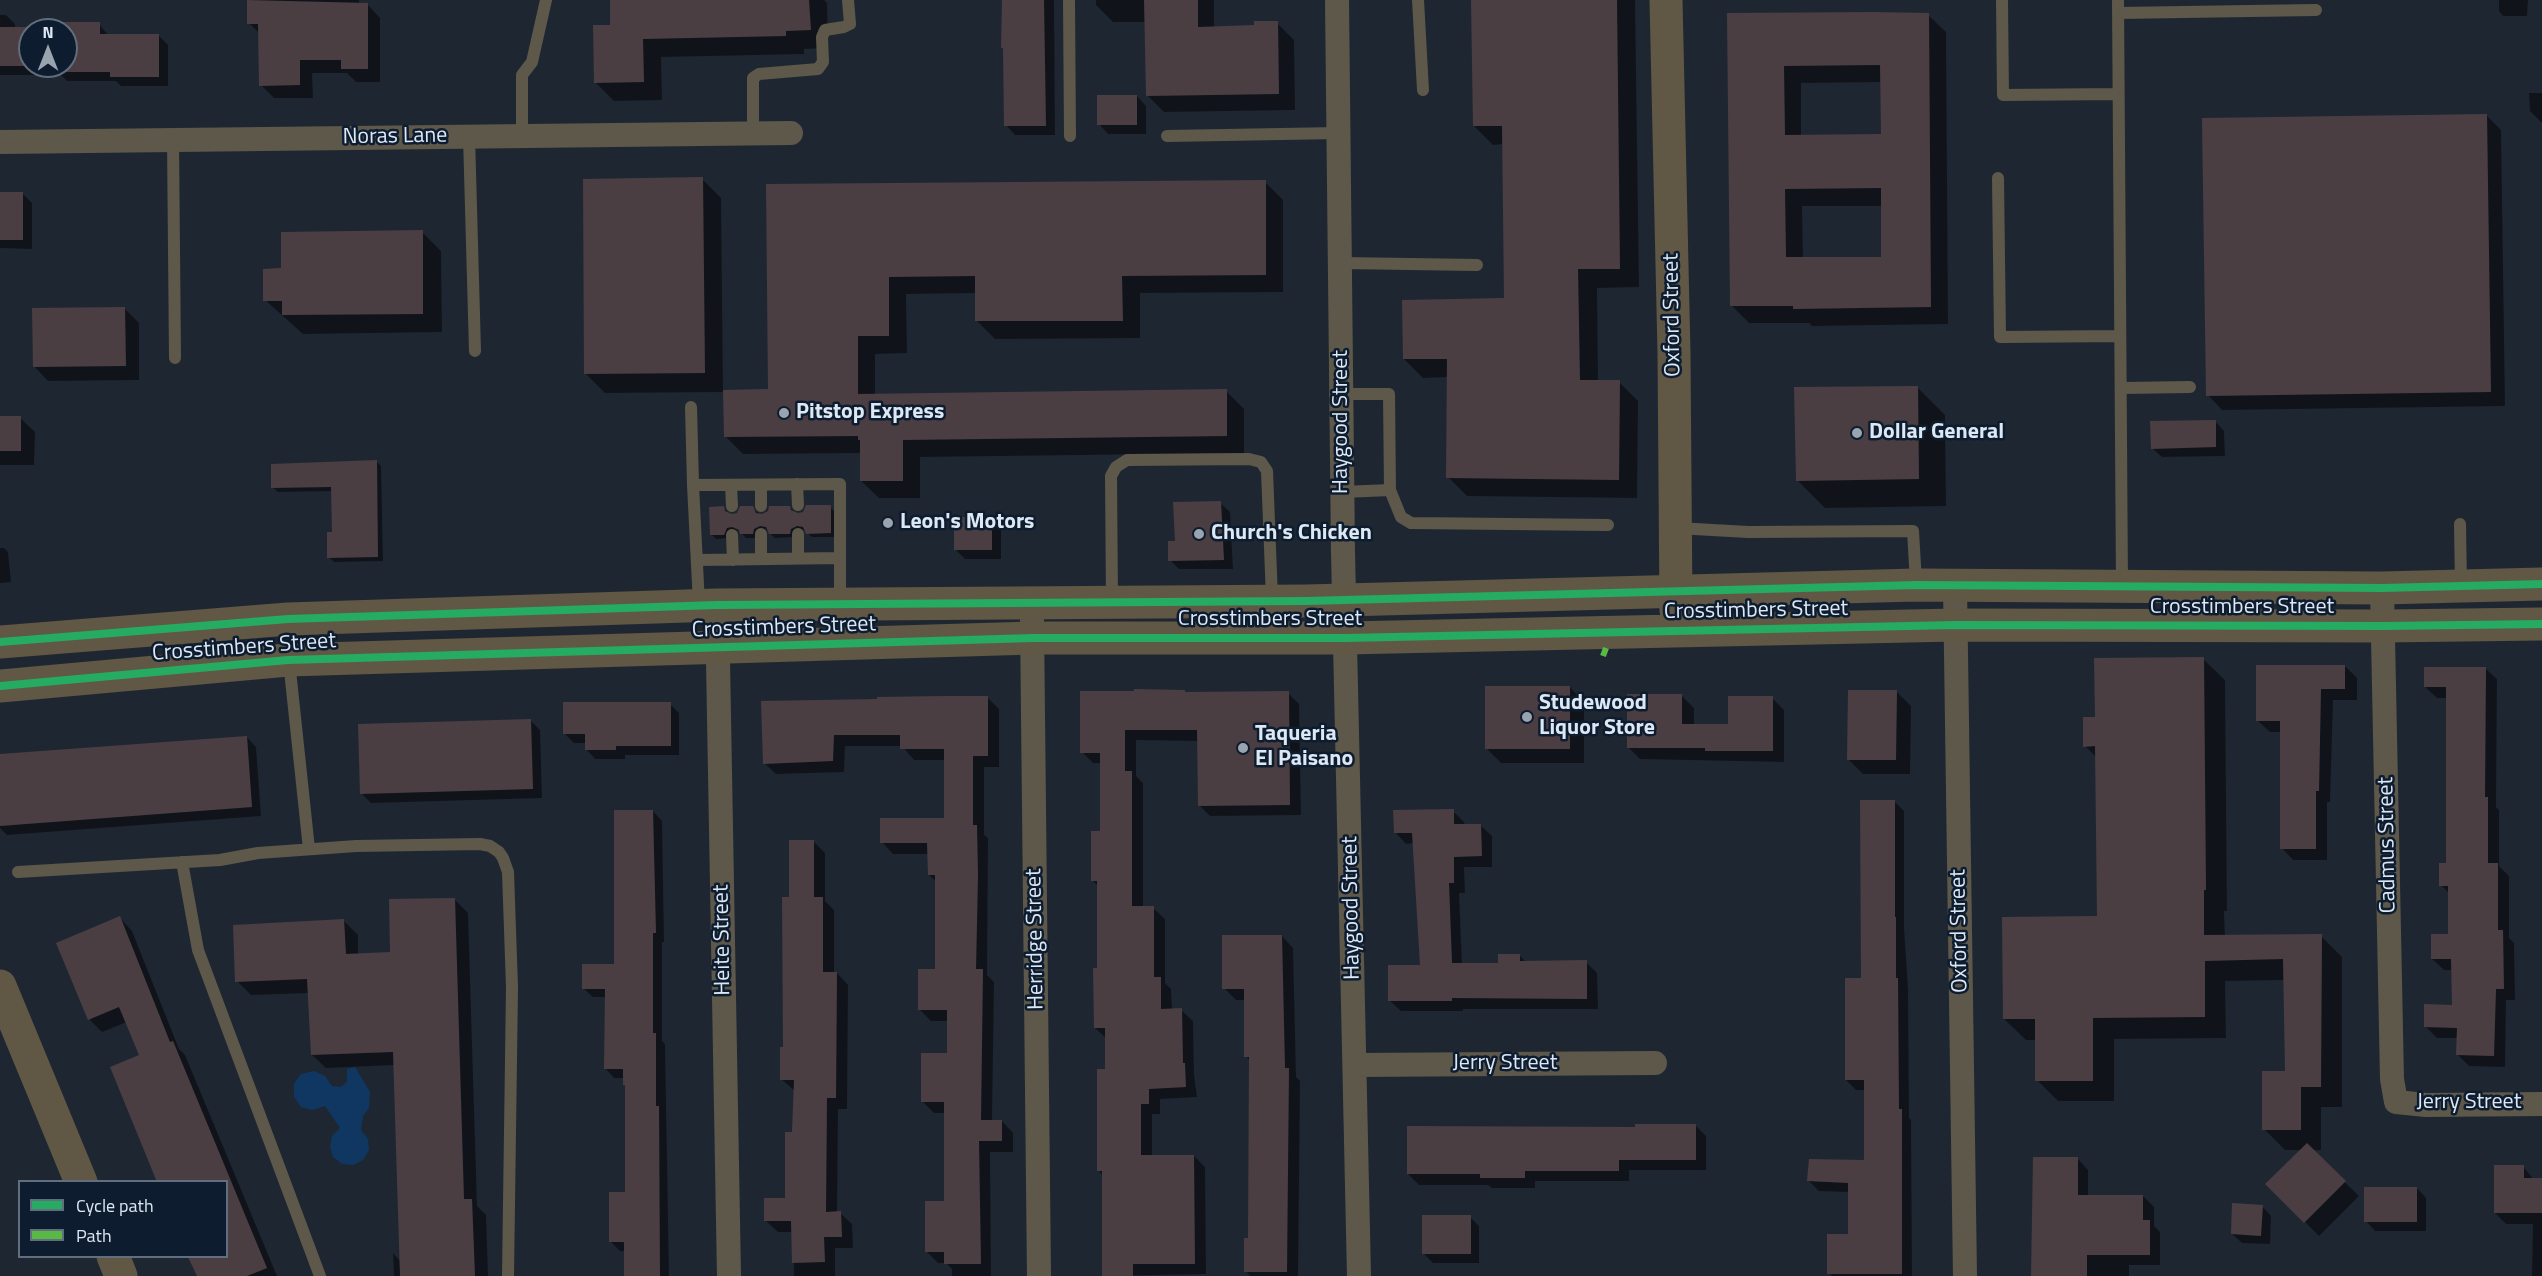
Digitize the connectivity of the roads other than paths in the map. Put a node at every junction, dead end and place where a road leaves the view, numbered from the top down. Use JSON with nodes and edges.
{"nodes":[{"id":1,"x":546,"y":0,"type":"edge"},
{"id":2,"x":848,"y":0,"type":"edge"},
{"id":3,"x":1069,"y":0,"type":"edge"},
{"id":4,"x":1337,"y":0,"type":"edge"},
{"id":5,"x":1418,"y":0,"type":"edge"},
{"id":6,"x":1666,"y":0,"type":"edge"},
{"id":7,"x":2002,"y":0,"type":"edge"},
{"id":8,"x":2118,"y":0,"type":"edge"},
{"id":9,"x":2316,"y":10,"type":"dead end"},
{"id":10,"x":2118,"y":13,"type":"junction"},
{"id":11,"x":1423,"y":90,"type":"dead end"},
{"id":12,"x":2118,"y":94,"type":"junction"},
{"id":13,"x":753,"y":133,"type":"junction"},
{"id":14,"x":790,"y":133,"type":"dead end"},
{"id":15,"x":1339,"y":133,"type":"junction"},
{"id":16,"x":469,"y":136,"type":"junction"},
{"id":17,"x":522,"y":136,"type":"junction"},
{"id":18,"x":1070,"y":136,"type":"dead end"},
{"id":19,"x":1167,"y":136,"type":"dead end"},
{"id":20,"x":173,"y":140,"type":"junction"},
{"id":21,"x":0,"y":142,"type":"edge"},
{"id":22,"x":1998,"y":178,"type":"dead end"},
{"id":23,"x":1341,"y":263,"type":"junction"},
{"id":24,"x":1477,"y":265,"type":"dead end"},
{"id":25,"x":2120,"y":336,"type":"junction"},
{"id":26,"x":475,"y":351,"type":"dead end"},
{"id":27,"x":175,"y":358,"type":"dead end"},
{"id":28,"x":2190,"y":387,"type":"dead end"},
{"id":29,"x":2121,"y":388,"type":"junction"},
{"id":30,"x":1342,"y":394,"type":"junction"},
{"id":31,"x":691,"y":407,"type":"dead end"},
{"id":32,"x":762,"y":484,"type":"junction"},
{"id":33,"x":797,"y":484,"type":"junction"},
{"id":34,"x":693,"y":485,"type":"junction"},
{"id":35,"x":731,"y":485,"type":"junction"},
{"id":36,"x":1390,"y":490,"type":"junction"},
{"id":37,"x":1343,"y":492,"type":"junction"},
{"id":38,"x":732,"y":506,"type":"dead end"},
{"id":39,"x":762,"y":506,"type":"dead end"},
{"id":40,"x":798,"y":506,"type":"dead end"},
{"id":41,"x":2460,"y":524,"type":"dead end"},
{"id":42,"x":1608,"y":525,"type":"dead end"},
{"id":43,"x":1676,"y":528,"type":"junction"},
{"id":44,"x":732,"y":534,"type":"dead end"},
{"id":45,"x":762,"y":534,"type":"dead end"},
{"id":46,"x":798,"y":534,"type":"dead end"},
{"id":47,"x":798,"y":558,"type":"junction"},
{"id":48,"x":840,"y":558,"type":"junction"},
{"id":49,"x":762,"y":559,"type":"junction"},
{"id":50,"x":699,"y":560,"type":"junction"},
{"id":51,"x":733,"y":560,"type":"junction"},
{"id":52,"x":2542,"y":584,"type":"edge"},
{"id":53,"x":1916,"y":585,"type":"junction"},
{"id":54,"x":1955,"y":585,"type":"junction"},
{"id":55,"x":2122,"y":586,"type":"junction"},
{"id":56,"x":2461,"y":586,"type":"junction"},
{"id":57,"x":2382,"y":588,"type":"junction"},
{"id":58,"x":1676,"y":590,"type":"junction"},
{"id":59,"x":1344,"y":599,"type":"junction"},
{"id":60,"x":1272,"y":600,"type":"junction"},
{"id":61,"x":1032,"y":601,"type":"junction"},
{"id":62,"x":1112,"y":601,"type":"junction"},
{"id":63,"x":840,"y":603,"type":"junction"},
{"id":64,"x":708,"y":605,"type":"junction"},
{"id":65,"x":288,"y":619,"type":"junction"},
{"id":66,"x":2542,"y":624,"type":"edge"},
{"id":67,"x":1956,"y":625,"type":"junction"},
{"id":68,"x":2384,"y":626,"type":"junction"},
{"id":69,"x":1676,"y":630,"type":"junction"},
{"id":70,"x":1033,"y":638,"type":"junction"},
{"id":71,"x":1346,"y":638,"type":"junction"},
{"id":72,"x":0,"y":642,"type":"edge"},
{"id":73,"x":718,"y":648,"type":"junction"},
{"id":74,"x":288,"y":660,"type":"junction"},
{"id":75,"x":0,"y":686,"type":"edge"},
{"id":76,"x":309,"y":849,"type":"junction"},
{"id":77,"x":182,"y":862,"type":"junction"},
{"id":78,"x":18,"y":872,"type":"dead end"},
{"id":79,"x":0,"y":986,"type":"edge"},
{"id":80,"x":1655,"y":1062,"type":"dead end"},
{"id":81,"x":1355,"y":1065,"type":"junction"},
{"id":82,"x":2396,"y":1102,"type":"joint"},
{"id":83,"x":2542,"y":1104,"type":"edge"},
{"id":84,"x":80,"y":1180,"type":"edge"},
{"id":85,"x":112,"y":1258,"type":"edge"},
{"id":86,"x":121,"y":1276,"type":"edge"},
{"id":87,"x":320,"y":1276,"type":"edge"},
{"id":88,"x":508,"y":1276,"type":"edge"},
{"id":89,"x":729,"y":1276,"type":"edge"},
{"id":90,"x":1039,"y":1276,"type":"edge"},
{"id":91,"x":1359,"y":1276,"type":"edge"},
{"id":92,"x":1965,"y":1276,"type":"edge"}],
"edges":[{"from":1,"to":17,"type":"lane"},
{"from":2,"to":13,"type":"lane"},
{"from":3,"to":18,"type":"lane"},
{"from":4,"to":15,"type":"street","name":"Haygood Street"},
{"from":5,"to":11,"type":"lane"},
{"from":6,"to":43,"type":"main road","name":"Oxford Street"},
{"from":7,"to":12,"type":"lane"},
{"from":8,"to":10,"type":"lane"},
{"from":9,"to":10,"type":"lane"},
{"from":10,"to":12,"type":"lane"},
{"from":12,"to":25,"type":"lane"},
{"from":13,"to":14,"type":"street","name":"Noras Lane"},
{"from":13,"to":17,"type":"street","name":"Noras Lane"},
{"from":15,"to":19,"type":"lane"},
{"from":15,"to":23,"type":"street","name":"Haygood Street"},
{"from":16,"to":17,"type":"street","name":"Noras Lane"},
{"from":16,"to":20,"type":"street","name":"Noras Lane"},
{"from":16,"to":26,"type":"lane"},
{"from":20,"to":21,"type":"street","name":"Noras Lane"},
{"from":20,"to":27,"type":"lane"},
{"from":22,"to":25,"type":"lane"},
{"from":23,"to":24,"type":"lane"},
{"from":23,"to":30,"type":"street","name":"Haygood Street"},
{"from":25,"to":29,"type":"lane"},
{"from":28,"to":29,"type":"lane"},
{"from":29,"to":55,"type":"lane"},
{"from":30,"to":36,"type":"lane"},
{"from":30,"to":37,"type":"street","name":"Haygood Street"},
{"from":31,"to":34,"type":"lane"},
{"from":32,"to":33,"type":"lane"},
{"from":32,"to":35,"type":"lane"},
{"from":32,"to":39,"type":"lane"},
{"from":33,"to":40,"type":"lane"},
{"from":33,"to":48,"type":"lane"},
{"from":34,"to":35,"type":"lane"},
{"from":34,"to":50,"type":"lane"},
{"from":35,"to":38,"type":"lane"},
{"from":36,"to":37,"type":"lane"},
{"from":36,"to":42,"type":"lane"},
{"from":37,"to":59,"type":"street","name":"Haygood Street"},
{"from":41,"to":56,"type":"lane"},
{"from":43,"to":53,"type":"lane"},
{"from":43,"to":58,"type":"main road","name":"Oxford Street"},
{"from":44,"to":51,"type":"lane"},
{"from":45,"to":49,"type":"lane"},
{"from":46,"to":47,"type":"lane"},
{"from":47,"to":48,"type":"lane"},
{"from":47,"to":49,"type":"lane"},
{"from":48,"to":63,"type":"lane"},
{"from":49,"to":51,"type":"lane"},
{"from":50,"to":51,"type":"lane"},
{"from":50,"to":64,"type":"lane"},
{"from":52,"to":56,"type":"main road","name":"Crosstimbers Street"},
{"from":53,"to":54,"type":"main road","name":"Crosstimbers Street"},
{"from":53,"to":58,"type":"main road","name":"Crosstimbers Street"},
{"from":54,"to":55,"type":"main road","name":"Crosstimbers Street"},
{"from":54,"to":67,"type":"street","name":"Oxford Street"},
{"from":55,"to":57,"type":"main road","name":"Crosstimbers Street"},
{"from":56,"to":57,"type":"main road","name":"Crosstimbers Street"},
{"from":57,"to":68,"type":"street","name":"Cadmus Street"},
{"from":58,"to":59,"type":"main road","name":"Crosstimbers Street"},
{"from":58,"to":69,"type":"main road","name":"Oxford Street"},
{"from":59,"to":60,"type":"main road","name":"Crosstimbers Street"},
{"from":59,"to":71,"type":"street","name":"Haygood Street"},
{"from":60,"to":62,"type":"main road","name":"Crosstimbers Street"},
{"from":60,"to":62,"type":"lane"},
{"from":61,"to":62,"type":"main road","name":"Crosstimbers Street"},
{"from":61,"to":63,"type":"main road","name":"Crosstimbers Street"},
{"from":61,"to":70,"type":"street","name":"Herridge Street"},
{"from":63,"to":64,"type":"main road","name":"Crosstimbers Street"},
{"from":64,"to":65,"type":"main road","name":"Crosstimbers Street"},
{"from":64,"to":73,"type":"street","name":"Heite Street"},
{"from":65,"to":72,"type":"main road","name":"Crosstimbers Street"},
{"from":65,"to":74,"type":"main road"},
{"from":66,"to":68,"type":"main road","name":"Crosstimbers Street"},
{"from":67,"to":68,"type":"main road","name":"Crosstimbers Street"},
{"from":67,"to":69,"type":"main road","name":"Crosstimbers Street"},
{"from":67,"to":92,"type":"street","name":"Oxford Street"},
{"from":68,"to":82,"type":"street","name":"Cadmus Street"},
{"from":69,"to":71,"type":"main road","name":"Crosstimbers Street"},
{"from":70,"to":71,"type":"main road","name":"Crosstimbers Street"},
{"from":70,"to":73,"type":"main road","name":"Crosstimbers Street"},
{"from":70,"to":90,"type":"street","name":"Herridge Street"},
{"from":71,"to":81,"type":"street","name":"Haygood Street"},
{"from":73,"to":74,"type":"main road","name":"Crosstimbers Street"},
{"from":73,"to":89,"type":"street","name":"Heite Street"},
{"from":74,"to":75,"type":"main road","name":"Crosstimbers Street"},
{"from":74,"to":76,"type":"lane"},
{"from":76,"to":77,"type":"lane"},
{"from":76,"to":88,"type":"lane"},
{"from":77,"to":78,"type":"lane"},
{"from":77,"to":87,"type":"lane"},
{"from":79,"to":84,"type":"main road"},
{"from":80,"to":81,"type":"street","name":"Jerry Street"},
{"from":81,"to":91,"type":"street","name":"Haygood Street"},
{"from":82,"to":83,"type":"street","name":"Jerry Street"},
{"from":85,"to":86,"type":"main road"}]}
